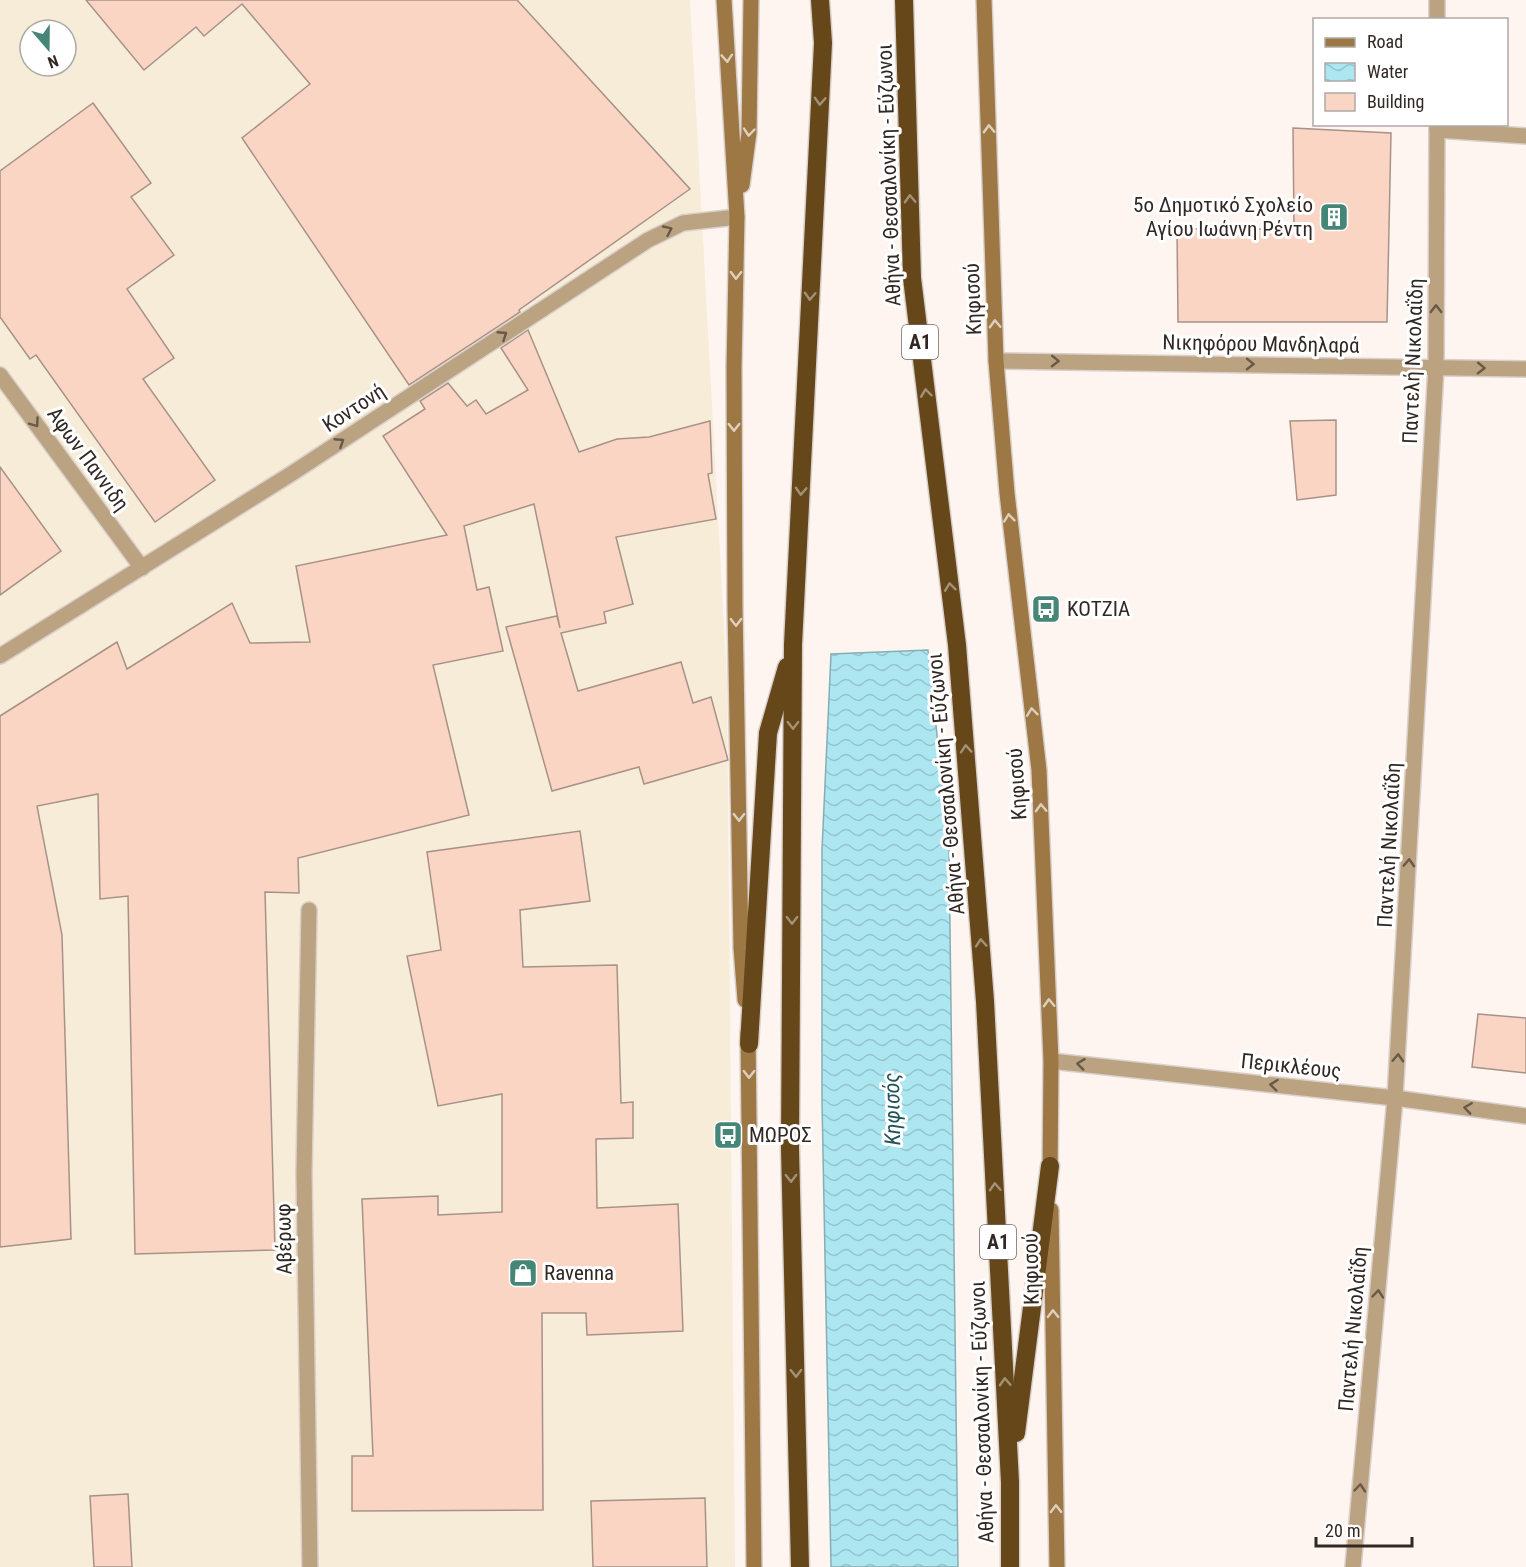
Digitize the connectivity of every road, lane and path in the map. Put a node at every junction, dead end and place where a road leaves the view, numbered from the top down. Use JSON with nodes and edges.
{"nodes":[{"id":1,"x":724,"y":0,"type":"edge"},
{"id":2,"x":752,"y":0,"type":"edge"},
{"id":3,"x":820,"y":0,"type":"edge"},
{"id":4,"x":904,"y":0,"type":"edge"},
{"id":5,"x":984,"y":0,"type":"edge"},
{"id":6,"x":1437,"y":0,"type":"edge"},
{"id":7,"x":1437,"y":18,"type":"edge"},
{"id":8,"x":1437,"y":127,"type":"edge"},
{"id":9,"x":1526,"y":136,"type":"edge"},
{"id":10,"x":737,"y":217,"type":"junction"},
{"id":11,"x":996,"y":361,"type":"junction"},
{"id":12,"x":1436,"y":367,"type":"junction"},
{"id":13,"x":1526,"y":369,"type":"edge"},
{"id":14,"x":0,"y":375,"type":"edge"},
{"id":15,"x":142,"y":568,"type":"junction"},
{"id":16,"x":793,"y":645,"type":"junction"},
{"id":17,"x":0,"y":656,"type":"edge"},
{"id":18,"x":309,"y":910,"type":"dead end"},
{"id":19,"x":749,"y":1044,"type":"junction"},
{"id":20,"x":1051,"y":1060,"type":"junction"},
{"id":21,"x":1395,"y":1098,"type":"junction"},
{"id":22,"x":1526,"y":1116,"type":"edge"},
{"id":23,"x":1050,"y":1166,"type":"junction"},
{"id":24,"x":1010,"y":1482,"type":"junction"},
{"id":25,"x":310,"y":1567,"type":"edge"},
{"id":26,"x":754,"y":1567,"type":"edge"},
{"id":27,"x":800,"y":1567,"type":"edge"},
{"id":28,"x":1010,"y":1567,"type":"edge"},
{"id":29,"x":1057,"y":1567,"type":"edge"},
{"id":30,"x":1353,"y":1567,"type":"edge"}],
"edges":[{"from":1,"to":10,"type":"main road","one_way":true},
{"from":2,"to":10,"type":"main road","one_way":true},
{"from":3,"to":16,"type":"highway","one_way":true},
{"from":24,"to":4,"type":"highway","name":"Αθήνα - Θεσσαλονίκη - Εύζωνοι","number":"Α1","one_way":true},
{"from":11,"to":5,"type":"main road","name":"Κηφισού","one_way":true},
{"from":6,"to":7,"type":"street"},
{"from":8,"to":9,"type":"street"},
{"from":12,"to":8,"type":"street","name":"Παντελή Νικολαΐδη","one_way":true},
{"from":15,"to":10,"type":"street","name":"Κοντονή","one_way":true},
{"from":10,"to":19,"type":"main road","one_way":true},
{"from":11,"to":12,"type":"street","name":"Νικηφόρου Μανδηλαρά","one_way":true},
{"from":20,"to":11,"type":"main road","name":"Κηφισού","one_way":true},
{"from":12,"to":13,"type":"street","name":"Νικηφόρου Μανδηλαρά","one_way":true},
{"from":21,"to":12,"type":"street","name":"Παντελή Νικολαΐδη","one_way":true},
{"from":14,"to":15,"type":"street","name":"Αφων Παννιδη","one_way":true},
{"from":15,"to":17,"type":"street","name":"Κοντονή"},
{"from":16,"to":19,"type":"highway"},
{"from":16,"to":27,"type":"highway","one_way":true},
{"from":18,"to":25,"type":"street","name":"Αβέρωφ"},
{"from":19,"to":26,"type":"main road","one_way":true},
{"from":21,"to":20,"type":"street","name":"Περικλέους","one_way":true},
{"from":20,"to":23,"type":"main road","name":"Κηφισού"},
{"from":22,"to":21,"type":"street","name":"Περικλέους","one_way":true},
{"from":30,"to":21,"type":"street","name":"Παντελή Νικολαΐδη","one_way":true},
{"from":23,"to":24,"type":"highway"},
{"from":29,"to":23,"type":"main road","name":"Κηφισού","one_way":true},
{"from":24,"to":28,"type":"highway","name":"Αθήνα - Θεσσαλονίκη - Εύζωνοι","number":"Α1"}]}
